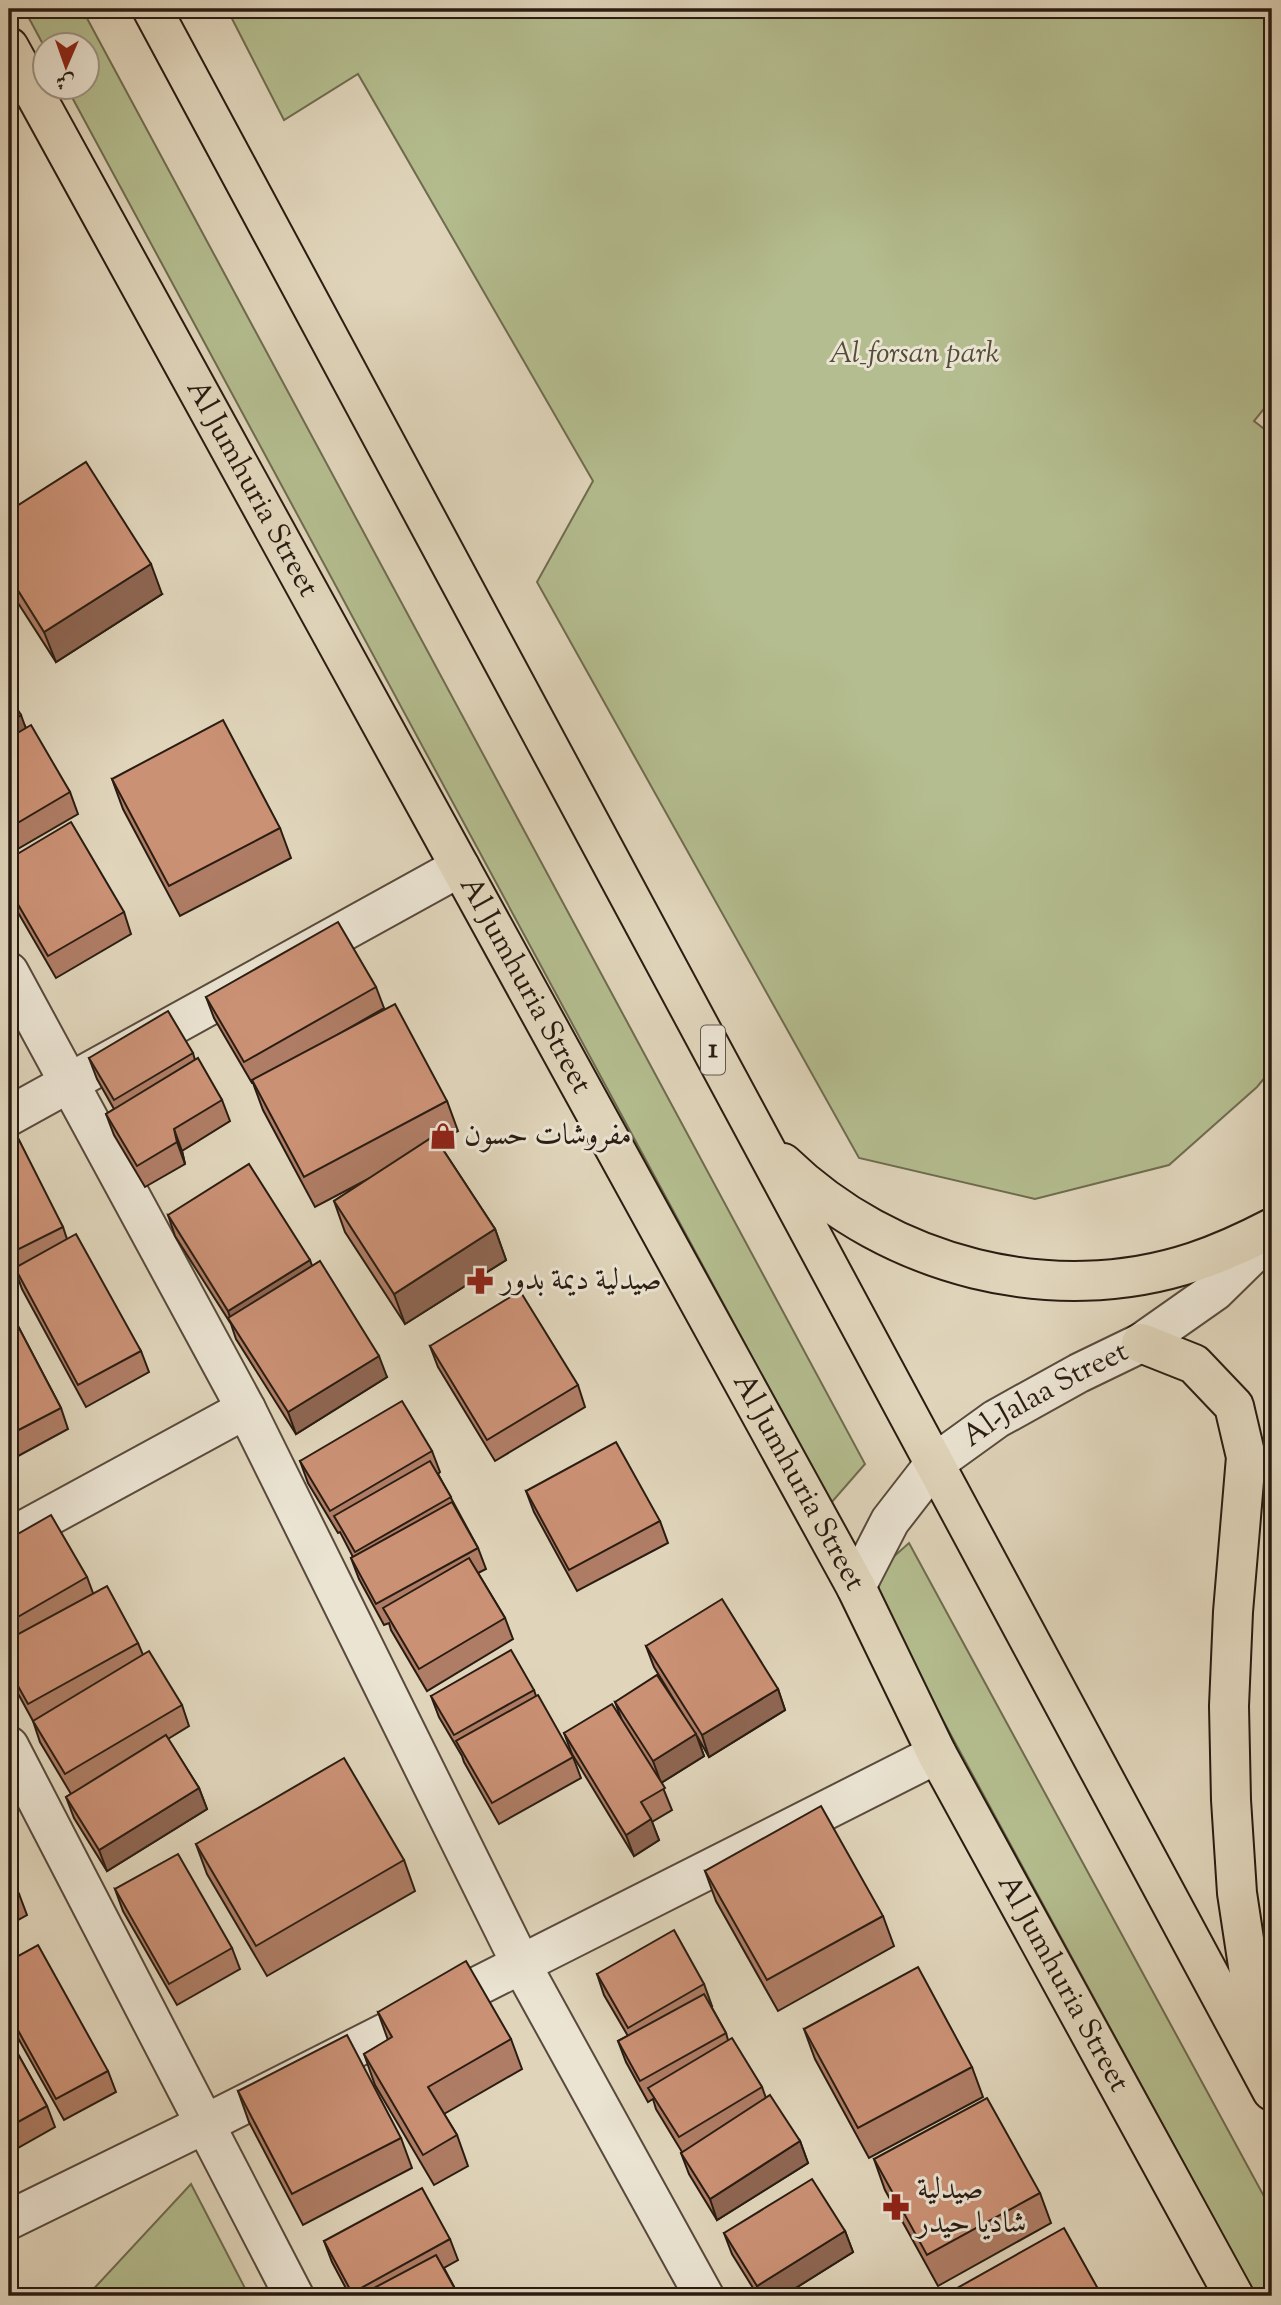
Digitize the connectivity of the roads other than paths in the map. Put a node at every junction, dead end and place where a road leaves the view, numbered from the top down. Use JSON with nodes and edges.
{"nodes":[{"id":1,"x":152,"y":9,"type":"edge"},
{"id":2,"x":9,"y":47,"type":"edge"},
{"id":3,"x":460,"y":867,"type":"junction"},
{"id":4,"x":9,"y":972,"type":"edge"},
{"id":5,"x":69,"y":1084,"type":"junction"},
{"id":6,"x":9,"y":1116,"type":"edge"},
{"id":7,"x":763,"y":1142,"type":"junction"},
{"id":8,"x":1272,"y":1228,"type":"edge"},
{"id":9,"x":1272,"y":1235,"type":"edge"},
{"id":10,"x":1141,"y":1343,"type":"junction"},
{"id":11,"x":246,"y":1409,"type":"junction"},
{"id":12,"x":935,"y":1463,"type":"junction"},
{"id":13,"x":9,"y":1538,"type":"edge"},
{"id":14,"x":856,"y":1587,"type":"junction"},
{"id":15,"x":9,"y":1746,"type":"edge"},
{"id":16,"x":937,"y":1754,"type":"junction"},
{"id":17,"x":521,"y":1964,"type":"junction"},
{"id":18,"x":1269,"y":2085,"type":"edge"},
{"id":19,"x":205,"y":2124,"type":"junction"},
{"id":20,"x":9,"y":2220,"type":"edge"},
{"id":21,"x":294,"y":2296,"type":"edge"},
{"id":22,"x":704,"y":2296,"type":"edge"},
{"id":23,"x":1234,"y":2296,"type":"edge"}],
"edges":[{"from":1,"to":7,"type":"main road","number":"1"},
{"from":2,"to":3,"type":"main road","name":"Al Jumhuria Street"},
{"from":3,"to":5,"type":"street"},
{"from":3,"to":14,"type":"main road","name":"Al Jumhuria Street"},
{"from":4,"to":5,"type":"street"},
{"from":5,"to":6,"type":"street"},
{"from":5,"to":11,"type":"street"},
{"from":7,"to":8,"type":"main road"},
{"from":7,"to":12,"type":"main road","number":"1"},
{"from":9,"to":10,"type":"street","name":"Al-Jalaa Street"},
{"from":10,"to":12,"type":"street","name":"Al-Jalaa Street"},
{"from":10,"to":18,"type":"main road"},
{"from":11,"to":13,"type":"street"},
{"from":11,"to":17,"type":"street"},
{"from":12,"to":14,"type":"street","name":"Al-Jalaa Street"},
{"from":12,"to":18,"type":"main road","number":"1"},
{"from":14,"to":16,"type":"main road","name":"Al Jumhuria Street"},
{"from":15,"to":19,"type":"street"},
{"from":16,"to":17,"type":"street"},
{"from":16,"to":23,"type":"main road","name":"Al Jumhuria Street"},
{"from":17,"to":19,"type":"street"},
{"from":17,"to":22,"type":"street"},
{"from":19,"to":20,"type":"street"},
{"from":19,"to":21,"type":"street"}]}
